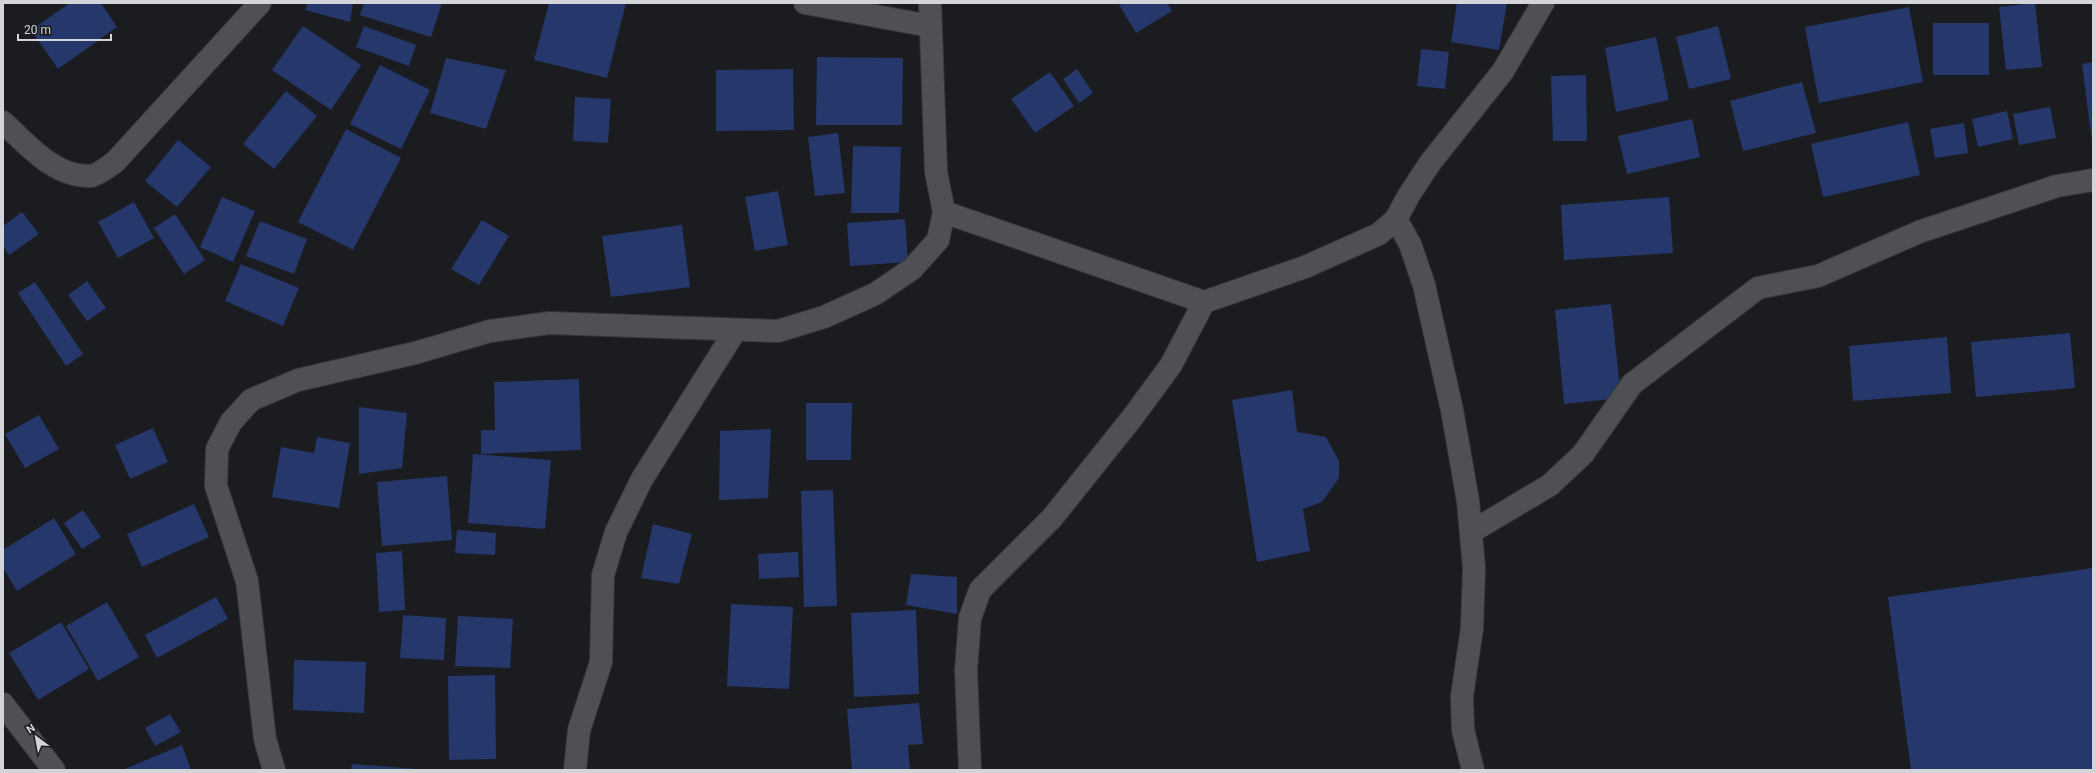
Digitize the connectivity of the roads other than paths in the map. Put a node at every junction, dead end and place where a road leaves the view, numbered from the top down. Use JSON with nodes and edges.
{"nodes":[{"id":1,"x":260,"y":3,"type":"edge"},
{"id":2,"x":805,"y":3,"type":"edge"},
{"id":3,"x":930,"y":3,"type":"edge"},
{"id":4,"x":1543,"y":3,"type":"edge"},
{"id":5,"x":930,"y":26,"type":"junction"},
{"id":6,"x":3,"y":122,"type":"edge"},
{"id":7,"x":2093,"y":180,"type":"edge"},
{"id":8,"x":944,"y":212,"type":"junction"},
{"id":9,"x":1396,"y":219,"type":"junction"},
{"id":10,"x":1204,"y":302,"type":"junction"},
{"id":11,"x":735,"y":331,"type":"junction"},
{"id":12,"x":1471,"y":532,"type":"junction"},
{"id":13,"x":3,"y":704,"type":"edge"},
{"id":14,"x":54,"y":770,"type":"edge"},
{"id":15,"x":274,"y":770,"type":"edge"},
{"id":16,"x":575,"y":770,"type":"edge"},
{"id":17,"x":970,"y":770,"type":"edge"},
{"id":18,"x":1473,"y":770,"type":"edge"}],
"edges":[{"from":1,"to":6,"type":"street"},
{"from":2,"to":5,"type":"street"},
{"from":3,"to":5,"type":"street"},
{"from":4,"to":9,"type":"street"},
{"from":5,"to":8,"type":"street"},
{"from":7,"to":12,"type":"street"},
{"from":8,"to":10,"type":"street"},
{"from":8,"to":11,"type":"street"},
{"from":9,"to":10,"type":"street"},
{"from":9,"to":12,"type":"street"},
{"from":10,"to":17,"type":"street"},
{"from":11,"to":15,"type":"street"},
{"from":11,"to":16,"type":"street"},
{"from":12,"to":18,"type":"street"},
{"from":13,"to":14,"type":"street"}]}
